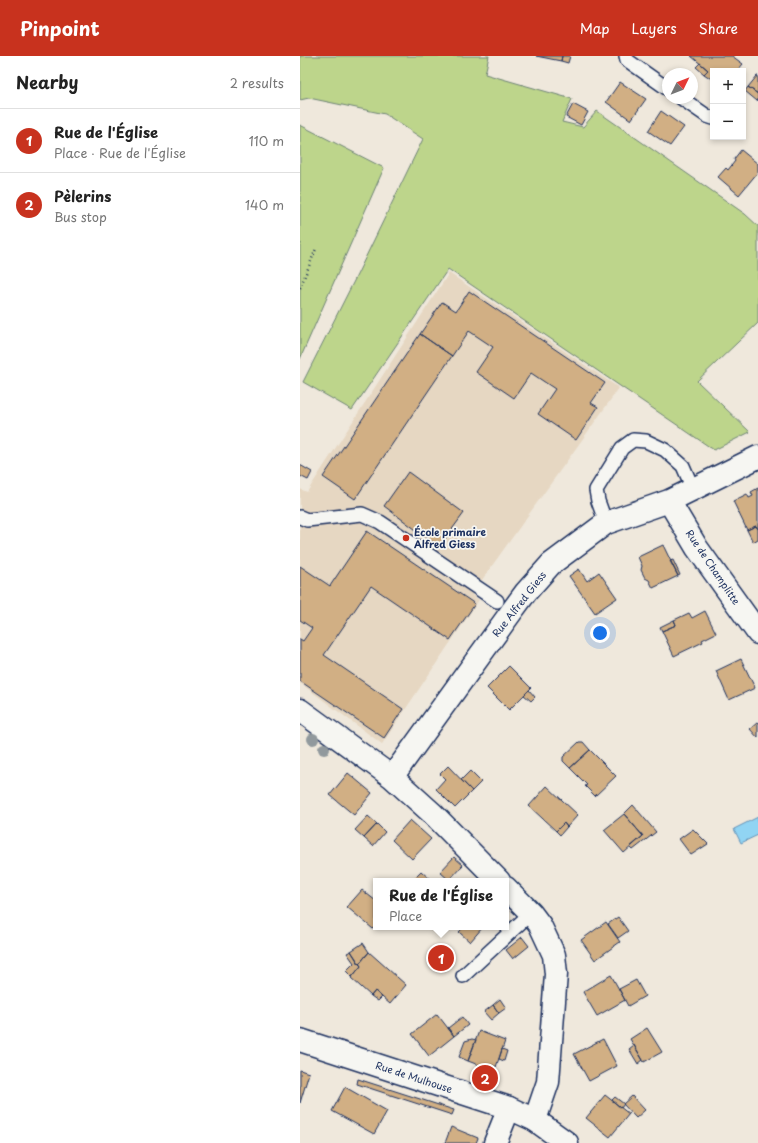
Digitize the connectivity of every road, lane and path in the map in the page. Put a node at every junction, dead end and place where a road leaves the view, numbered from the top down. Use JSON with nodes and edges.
{"nodes":[{"id":1,"x":626,"y":56,"type":"edge"},
{"id":2,"x":662,"y":85,"type":"edge"},
{"id":3,"x":690,"y":104,"type":"edge"},
{"id":4,"x":710,"y":117,"type":"edge"},
{"id":5,"x":316,"y":249,"type":"dead end"},
{"id":6,"x":300,"y":288,"type":"edge"},
{"id":7,"x":758,"y":457,"type":"edge"},
{"id":8,"x":693,"y":489,"type":"junction"},
{"id":9,"x":669,"y":501,"type":"junction"},
{"id":10,"x":300,"y":517,"type":"edge"},
{"id":11,"x":606,"y":522,"type":"junction"},
{"id":12,"x":497,"y":601,"type":"dead end"},
{"id":13,"x":758,"y":633,"type":"edge"},
{"id":14,"x":300,"y":710,"type":"edge"},
{"id":15,"x":392,"y":777,"type":"junction"},
{"id":16,"x":497,"y":878,"type":"edge"},
{"id":17,"x":509,"y":891,"type":"edge"},
{"id":18,"x":531,"y":913,"type":"junction"},
{"id":19,"x":463,"y":976,"type":"dead end"},
{"id":20,"x":300,"y":1040,"type":"edge"},
{"id":21,"x":509,"y":1108,"type":"junction"},
{"id":22,"x":535,"y":1120,"type":"junction"},
{"id":23,"x":495,"y":1143,"type":"edge"},
{"id":24,"x":567,"y":1143,"type":"edge"}],
"edges":[{"from":1,"to":2,"type":"lane"},
{"from":3,"to":4,"type":"lane"},
{"from":5,"to":6,"type":"path"},
{"from":7,"to":8,"type":"street","name":"Rue Alfred Giess"},
{"from":8,"to":9,"type":"street","name":"Rue Alfred Giess"},
{"from":8,"to":11,"type":"lane"},
{"from":9,"to":11,"type":"street","name":"Rue Alfred Giess"},
{"from":9,"to":13,"type":"street","name":"Rue de Champlitte"},
{"from":10,"to":12,"type":"lane"},
{"from":11,"to":15,"type":"street","name":"Rue Alfred Giess"},
{"from":14,"to":15,"type":"street"},
{"from":15,"to":16,"type":"street"},
{"from":17,"to":18,"type":"street"},
{"from":18,"to":19,"type":"lane"},
{"from":18,"to":22,"type":"street"},
{"from":20,"to":21,"type":"street","name":"Rue de Mulhouse"},
{"from":21,"to":22,"type":"street","name":"Rue de Mulhouse"},
{"from":21,"to":23,"type":"street"},
{"from":22,"to":24,"type":"street","name":"Rue de Mulhouse"}]}
